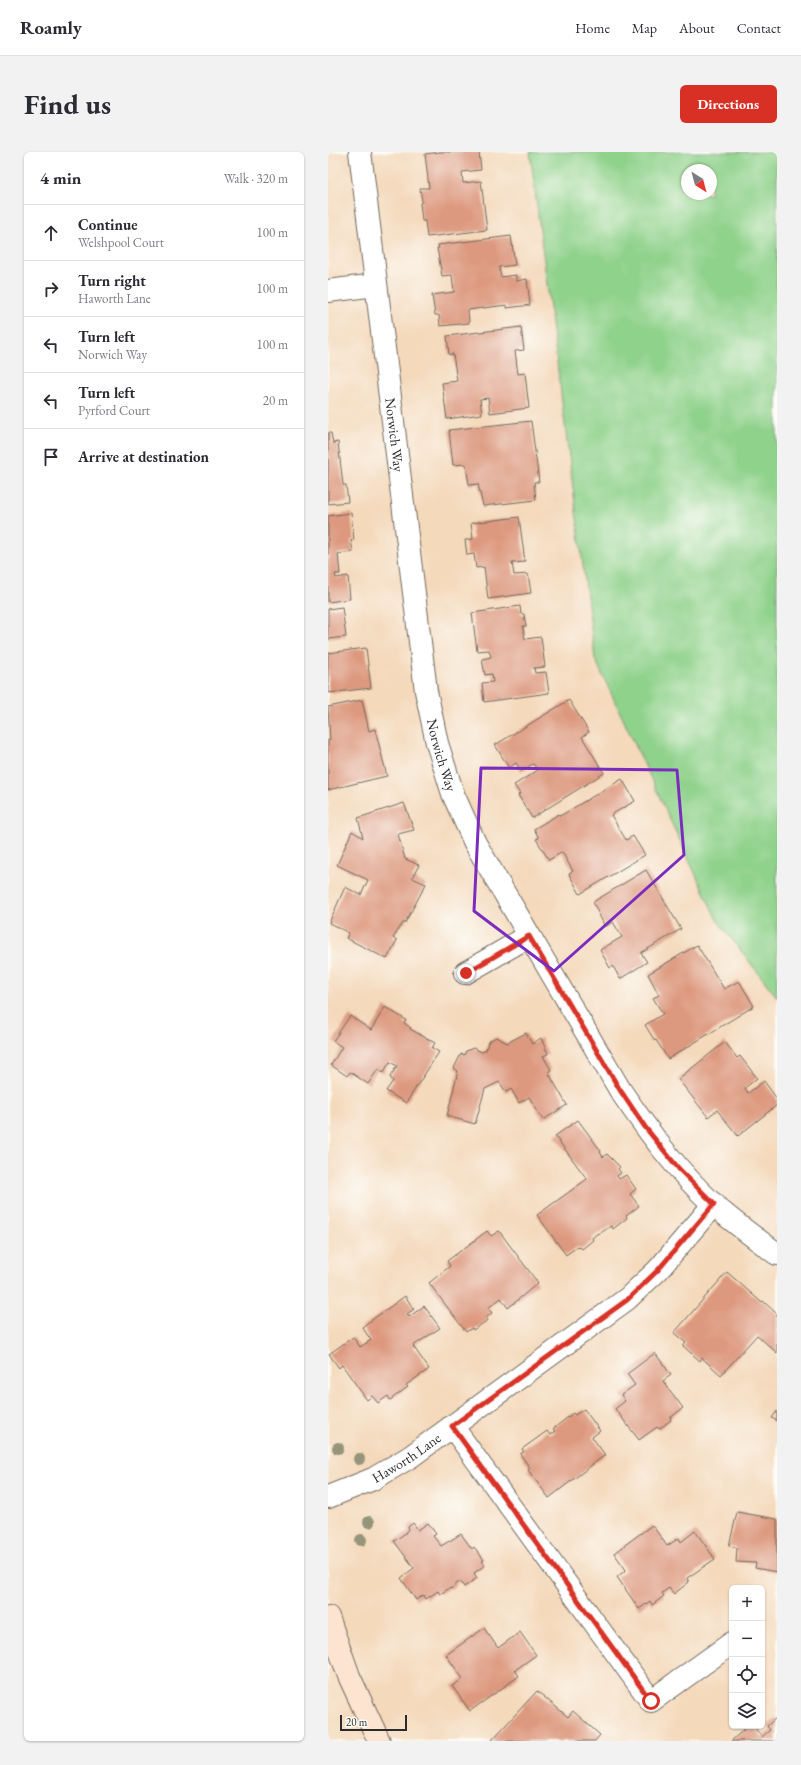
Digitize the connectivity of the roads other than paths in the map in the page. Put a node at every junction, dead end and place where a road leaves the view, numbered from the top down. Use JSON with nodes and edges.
{"nodes":[{"id":1,"x":360,"y":152,"type":"edge"},
{"id":2,"x":376,"y":285,"type":"junction"},
{"id":3,"x":328,"y":291,"type":"edge"},
{"id":4,"x":529,"y":936,"type":"junction"},
{"id":5,"x":466,"y":973,"type":"dead end"},
{"id":6,"x":714,"y":1204,"type":"junction"},
{"id":7,"x":777,"y":1254,"type":"edge"},
{"id":8,"x":452,"y":1426,"type":"junction"},
{"id":9,"x":328,"y":1497,"type":"edge"},
{"id":10,"x":328,"y":1617,"type":"edge"},
{"id":11,"x":729,"y":1645,"type":"edge"},
{"id":12,"x":379,"y":1741,"type":"edge"}],
"edges":[{"from":1,"to":2,"type":"street","name":"Norwich Way"},
{"from":2,"to":3,"type":"street"},
{"from":2,"to":4,"type":"street","name":"Norwich Way"},
{"from":4,"to":5,"type":"street"},
{"from":4,"to":6,"type":"street","name":"Norwich Way"},
{"from":6,"to":7,"type":"street","name":"Norwich Way"},
{"from":6,"to":8,"type":"street","name":"Haworth Lane"},
{"from":8,"to":9,"type":"street","name":"Haworth Lane"},
{"from":8,"to":11,"type":"street"},
{"from":10,"to":12,"type":"street"}]}
